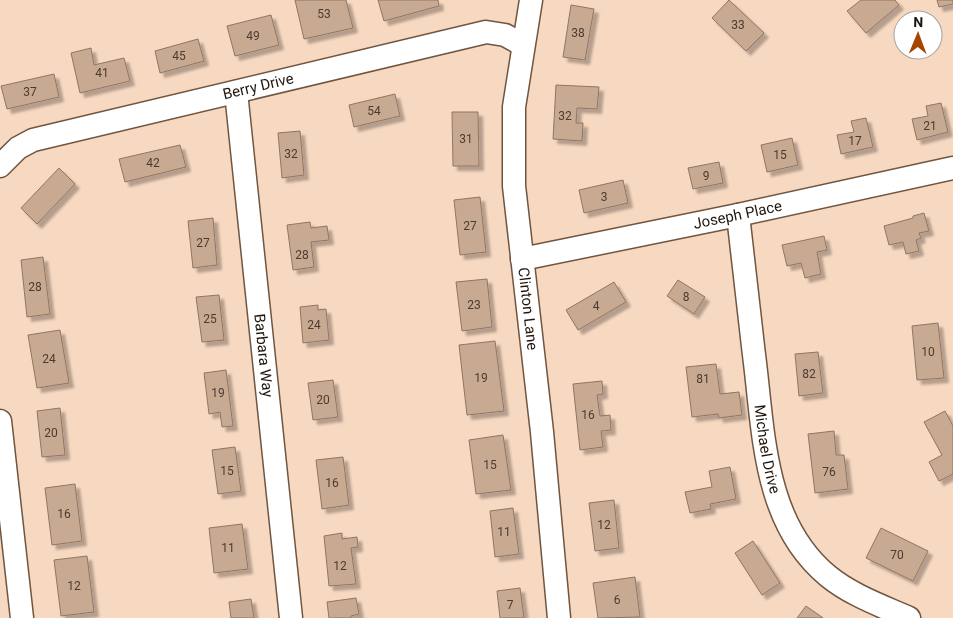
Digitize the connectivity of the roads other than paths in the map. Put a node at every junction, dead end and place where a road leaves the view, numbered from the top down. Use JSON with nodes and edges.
{"nodes":[{"id":1,"x":531,"y":0,"type":"edge"},
{"id":2,"x":523,"y":45,"type":"junction"},
{"id":3,"x":236,"y":92,"type":"junction"},
{"id":4,"x":0,"y":166,"type":"edge"},
{"id":5,"x":953,"y":168,"type":"edge"},
{"id":6,"x":738,"y":215,"type":"junction"},
{"id":7,"x":522,"y":258,"type":"junction"},
{"id":8,"x":0,"y":421,"type":"edge"},
{"id":9,"x":22,"y":618,"type":"edge"},
{"id":10,"x":291,"y":618,"type":"edge"},
{"id":11,"x":559,"y":618,"type":"edge"},
{"id":12,"x":909,"y":618,"type":"edge"}],
"edges":[{"from":1,"to":2,"type":"street","name":"Clinton Lane"},
{"from":2,"to":3,"type":"street","name":"Berry Drive"},
{"from":2,"to":7,"type":"street","name":"Clinton Lane"},
{"from":3,"to":4,"type":"street","name":"Berry Drive"},
{"from":3,"to":10,"type":"street","name":"Barbara Way"},
{"from":5,"to":6,"type":"street","name":"Joseph Place"},
{"from":6,"to":7,"type":"street","name":"Joseph Place"},
{"from":6,"to":12,"type":"street","name":"Michael Drive"},
{"from":7,"to":11,"type":"street","name":"Clinton Lane"},
{"from":8,"to":9,"type":"street"}]}
